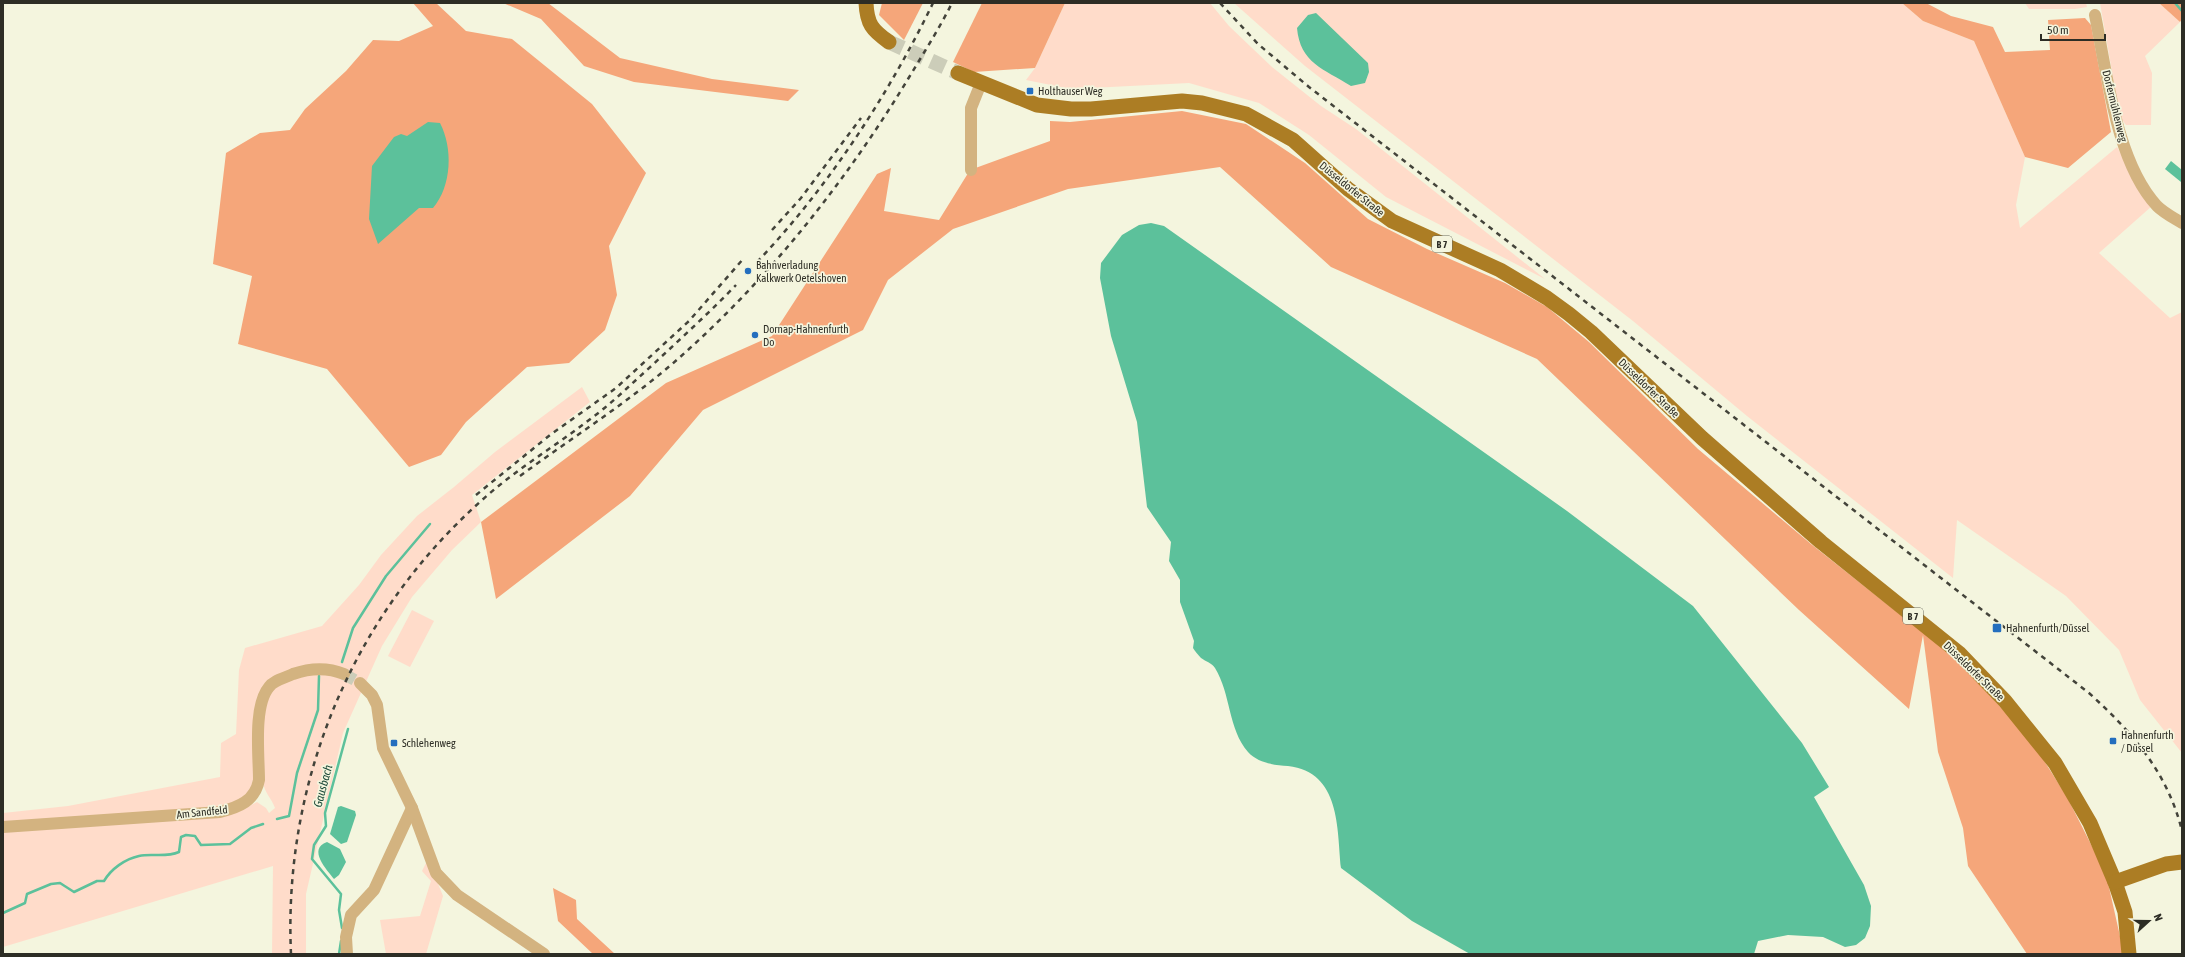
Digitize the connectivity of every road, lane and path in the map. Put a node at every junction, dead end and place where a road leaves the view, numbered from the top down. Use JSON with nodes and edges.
{"nodes":[{"id":1,"x":866,"y":3,"type":"edge"},
{"id":2,"x":2095,"y":15,"type":"dead end"},
{"id":3,"x":889,"y":42,"type":"tunnel mouth"},
{"id":4,"x":958,"y":73,"type":"tunnel mouth"},
{"id":5,"x":981,"y":84,"type":"junction"},
{"id":6,"x":971,"y":170,"type":"dead end"},
{"id":7,"x":2182,"y":223,"type":"edge"},
{"id":8,"x":344,"y":674,"type":"tunnel mouth"},
{"id":9,"x":360,"y":683,"type":"tunnel mouth"},
{"id":10,"x":412,"y":808,"type":"junction"},
{"id":11,"x":3,"y":827,"type":"edge"},
{"id":12,"x":2180,"y":862,"type":"edge"},
{"id":13,"x":2115,"y":882,"type":"junction"},
{"id":14,"x":347,"y":954,"type":"edge"},
{"id":15,"x":544,"y":954,"type":"edge"},
{"id":16,"x":2129,"y":954,"type":"edge"}],
"edges":[{"from":1,"to":3,"type":"main road"},
{"from":2,"to":7,"type":"street","name":"Dorfermühlenweg"},
{"from":4,"to":5,"type":"main road","name":"Düsseldorfer Straße","number":"B 7"},
{"from":5,"to":6,"type":"street"},
{"from":5,"to":13,"type":"main road","name":"Düsseldorfer Straße","number":"B 7"},
{"from":8,"to":11,"type":"street","name":"Am Sandfeld"},
{"from":9,"to":10,"type":"street"},
{"from":10,"to":14,"type":"street"},
{"from":10,"to":15,"type":"street"},
{"from":12,"to":13,"type":"main road"},
{"from":13,"to":16,"type":"main road","name":"Düsseldorfer Straße","number":"B 7"}]}
